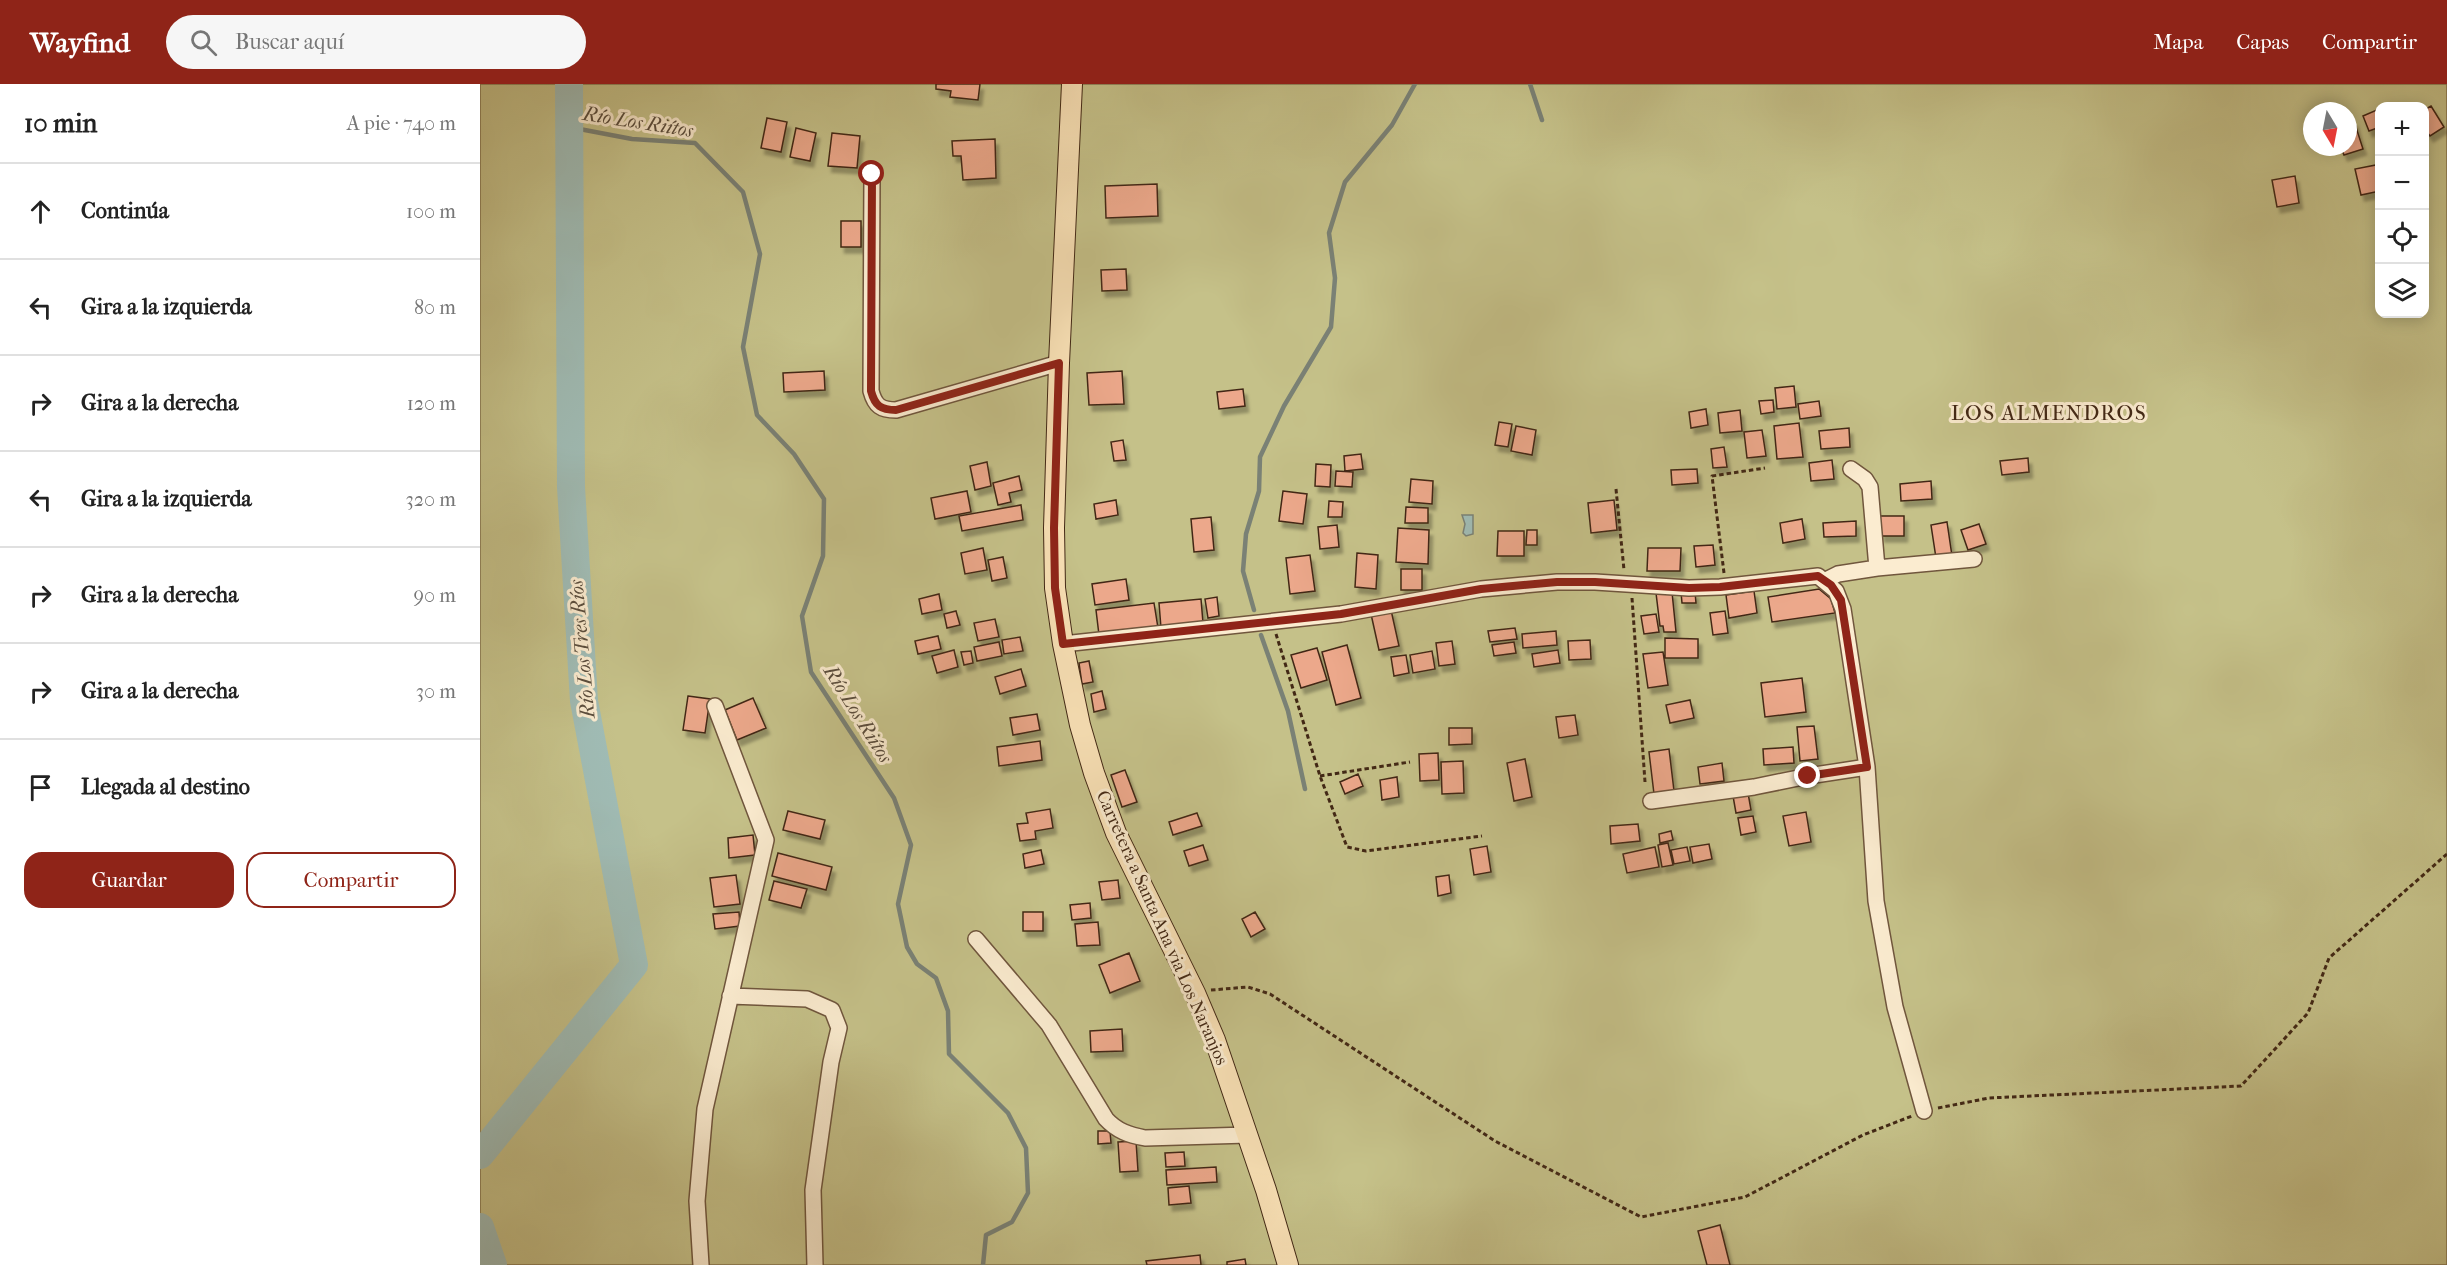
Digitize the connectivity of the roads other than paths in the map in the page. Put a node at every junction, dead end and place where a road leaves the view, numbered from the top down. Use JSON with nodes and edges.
{"nodes":[{"id":1,"x":1072,"y":84,"type":"edge"},
{"id":2,"x":872,"y":174,"type":"dead end"},
{"id":3,"x":1059,"y":363,"type":"junction"},
{"id":4,"x":1851,"y":469,"type":"dead end"},
{"id":5,"x":1974,"y":559,"type":"dead end"},
{"id":6,"x":1877,"y":568,"type":"junction"},
{"id":7,"x":1824,"y":581,"type":"junction"},
{"id":8,"x":1063,"y":644,"type":"junction"},
{"id":9,"x":715,"y":706,"type":"dead end"},
{"id":10,"x":1867,"y":767,"type":"junction"},
{"id":11,"x":1651,"y":801,"type":"dead end"},
{"id":12,"x":976,"y":939,"type":"dead end"},
{"id":13,"x":730,"y":996,"type":"junction"},
{"id":14,"x":1924,"y":1111,"type":"road end"},
{"id":15,"x":1248,"y":1135,"type":"junction"},
{"id":16,"x":700,"y":1265,"type":"edge"},
{"id":17,"x":815,"y":1265,"type":"edge"},
{"id":18,"x":1288,"y":1265,"type":"edge"}],
"edges":[{"from":1,"to":3,"type":"main road","name":"Carretera a Santa Ana via Los Naranjos"},
{"from":2,"to":3,"type":"street"},
{"from":3,"to":8,"type":"main road","name":"Carretera a Santa Ana via Los Naranjos"},
{"from":4,"to":6,"type":"street"},
{"from":5,"to":6,"type":"street"},
{"from":6,"to":7,"type":"street"},
{"from":7,"to":8,"type":"street"},
{"from":7,"to":10,"type":"street"},
{"from":8,"to":15,"type":"main road","name":"Carretera a Santa Ana via Los Naranjos"},
{"from":9,"to":13,"type":"street"},
{"from":10,"to":11,"type":"street"},
{"from":10,"to":14,"type":"street"},
{"from":12,"to":15,"type":"street"},
{"from":13,"to":16,"type":"street"},
{"from":13,"to":17,"type":"street"},
{"from":15,"to":18,"type":"main road","name":"Carretera a Santa Ana via Los Naranjos"}]}
